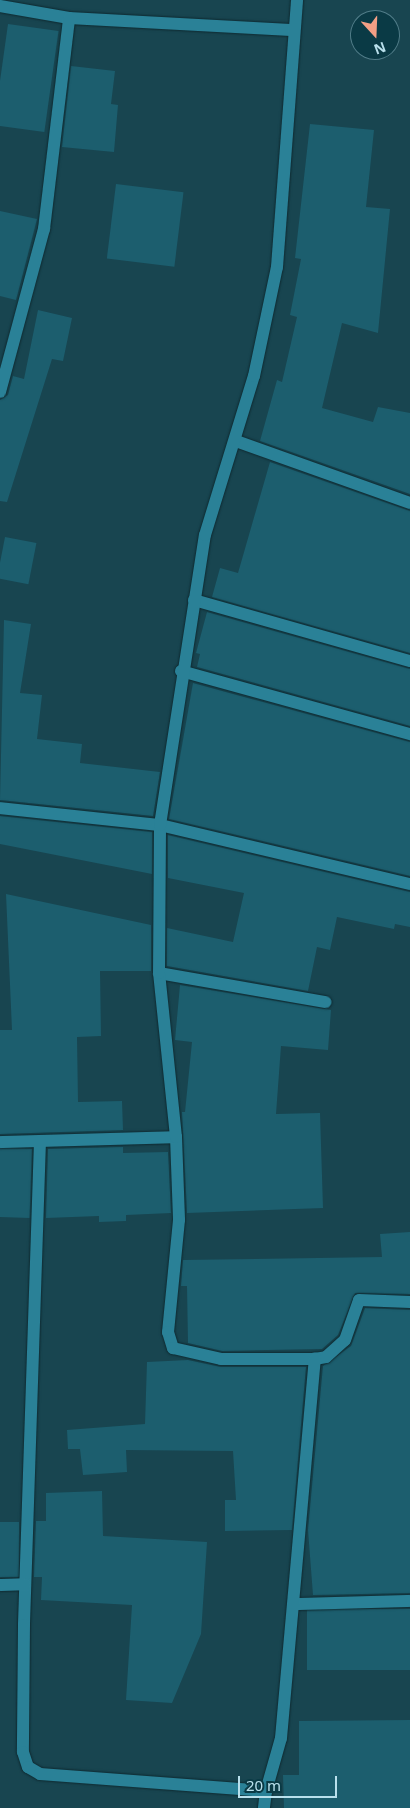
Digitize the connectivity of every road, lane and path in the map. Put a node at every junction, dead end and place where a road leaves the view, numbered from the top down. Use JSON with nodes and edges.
{"nodes":[{"id":1,"x":296,"y":0,"type":"edge"},
{"id":2,"x":0,"y":6,"type":"edge"},
{"id":3,"x":69,"y":18,"type":"junction"},
{"id":4,"x":292,"y":30,"type":"junction"},
{"id":5,"x":0,"y":392,"type":"edge"},
{"id":6,"x":236,"y":441,"type":"junction"},
{"id":7,"x":410,"y":503,"type":"edge"},
{"id":8,"x":194,"y":600,"type":"junction"},
{"id":9,"x":410,"y":661,"type":"edge"},
{"id":10,"x":181,"y":671,"type":"junction"},
{"id":11,"x":410,"y":734,"type":"edge"},
{"id":12,"x":0,"y":808,"type":"edge"},
{"id":13,"x":160,"y":825,"type":"junction"},
{"id":14,"x":410,"y":884,"type":"edge"},
{"id":15,"x":159,"y":974,"type":"junction"},
{"id":16,"x":325,"y":1002,"type":"dead end"},
{"id":17,"x":176,"y":1137,"type":"junction"},
{"id":18,"x":40,"y":1141,"type":"junction"},
{"id":19,"x":0,"y":1142,"type":"edge"},
{"id":20,"x":410,"y":1302,"type":"edge"},
{"id":21,"x":315,"y":1359,"type":"junction"},
{"id":22,"x":25,"y":1584,"type":"junction"},
{"id":23,"x":0,"y":1585,"type":"edge"},
{"id":24,"x":410,"y":1600,"type":"edge"},
{"id":25,"x":296,"y":1604,"type":"junction"},
{"id":26,"x":266,"y":1791,"type":"junction"},
{"id":27,"x":264,"y":1808,"type":"edge"}],
"edges":[{"from":1,"to":4,"type":"street"},
{"from":2,"to":3,"type":"street"},
{"from":3,"to":4,"type":"street"},
{"from":3,"to":5,"type":"street"},
{"from":4,"to":6,"type":"street"},
{"from":6,"to":7,"type":"street"},
{"from":6,"to":8,"type":"street"},
{"from":8,"to":9,"type":"street"},
{"from":8,"to":10,"type":"street"},
{"from":10,"to":11,"type":"street"},
{"from":10,"to":13,"type":"street"},
{"from":12,"to":13,"type":"street"},
{"from":13,"to":14,"type":"street"},
{"from":13,"to":15,"type":"street"},
{"from":15,"to":16,"type":"street"},
{"from":15,"to":17,"type":"street"},
{"from":17,"to":18,"type":"street"},
{"from":17,"to":21,"type":"street"},
{"from":18,"to":19,"type":"street"},
{"from":18,"to":22,"type":"street"},
{"from":20,"to":21,"type":"street"},
{"from":21,"to":25,"type":"street"},
{"from":22,"to":23,"type":"street"},
{"from":22,"to":26,"type":"street"},
{"from":24,"to":25,"type":"street"},
{"from":25,"to":26,"type":"street"},
{"from":26,"to":27,"type":"street"}]}
